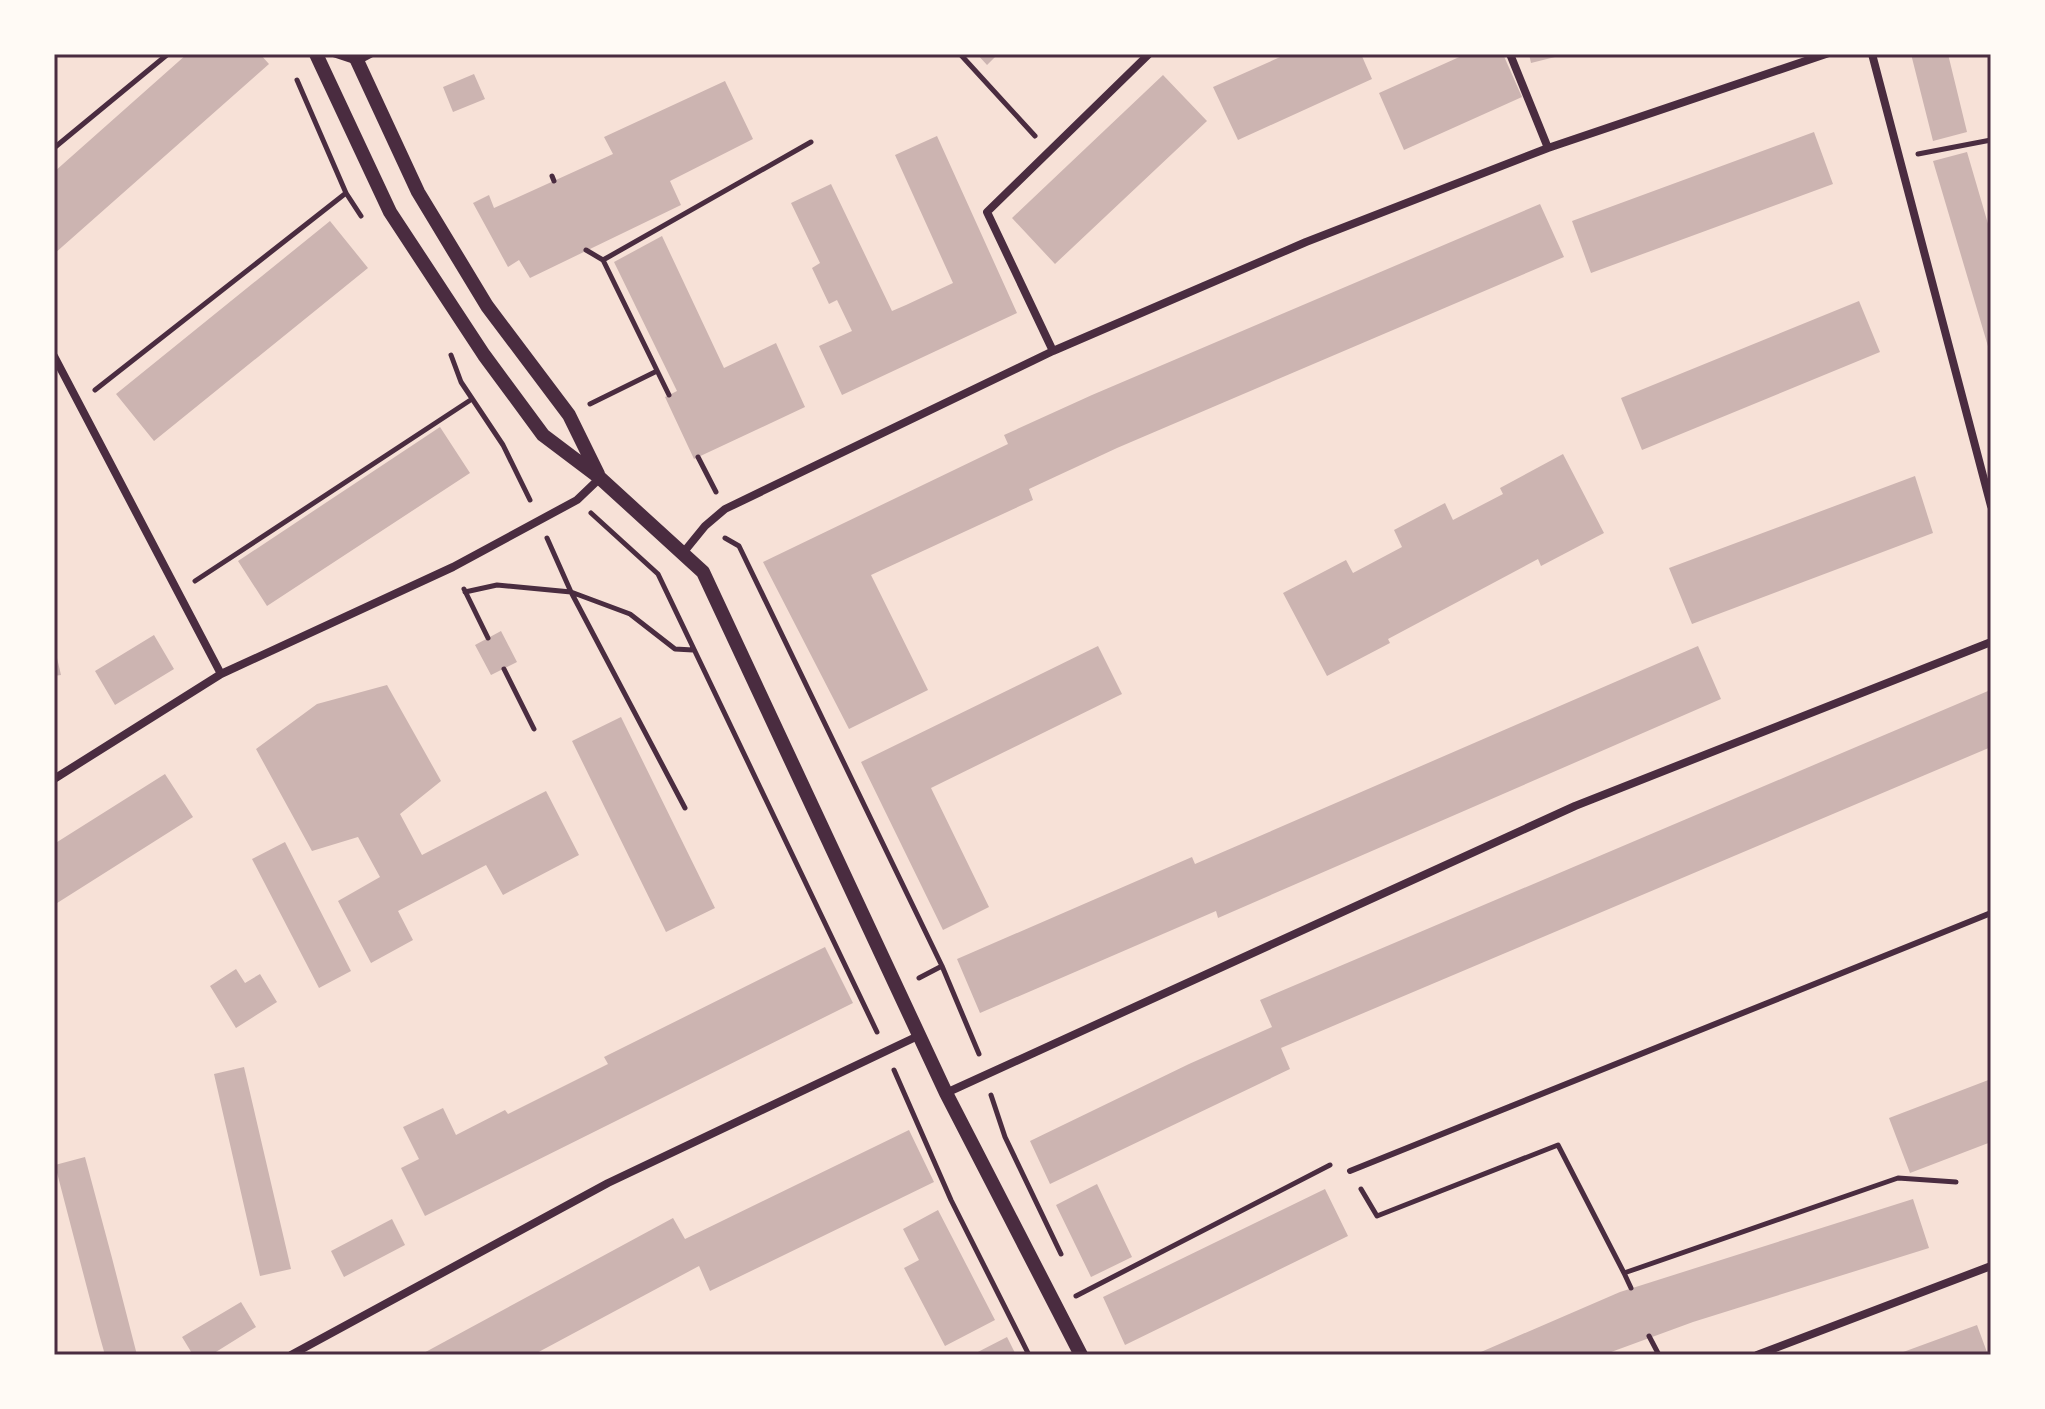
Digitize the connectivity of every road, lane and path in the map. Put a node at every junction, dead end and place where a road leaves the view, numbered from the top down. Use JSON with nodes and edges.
{"nodes":[{"id":1,"x":168,"y":54,"type":"edge"},
{"id":2,"x":316,"y":54,"type":"edge"},
{"id":3,"x":333,"y":54,"type":"edge"},
{"id":4,"x":372,"y":54,"type":"edge"},
{"id":5,"x":960,"y":54,"type":"edge"},
{"id":6,"x":1149,"y":54,"type":"edge"},
{"id":7,"x":1510,"y":54,"type":"edge"},
{"id":8,"x":1826,"y":54,"type":"edge"},
{"id":9,"x":1872,"y":54,"type":"edge"},
{"id":10,"x":356,"y":58,"type":"edge"},
{"id":11,"x":1991,"y":140,"type":"edge"},
{"id":12,"x":811,"y":142,"type":"dead end"},
{"id":13,"x":54,"y":148,"type":"edge"},
{"id":14,"x":1548,"y":148,"type":"junction"},
{"id":15,"x":1049,"y":151,"type":"junction"},
{"id":16,"x":1898,"y":158,"type":"junction"},
{"id":17,"x":346,"y":193,"type":"dead end"},
{"id":18,"x":586,"y":250,"type":"dead end"},
{"id":19,"x":603,"y":260,"type":"junction"},
{"id":20,"x":1053,"y":351,"type":"junction"},
{"id":21,"x":450,"y":352,"type":"dead end"},
{"id":22,"x":54,"y":356,"type":"edge"},
{"id":23,"x":669,"y":395,"type":"dead end"},
{"id":24,"x":469,"y":401,"type":"dead end"},
{"id":25,"x":79,"y":403,"type":"junction"},
{"id":26,"x":698,"y":457,"type":"dead end"},
{"id":27,"x":600,"y":478,"type":"junction"},
{"id":28,"x":1991,"y":506,"type":"edge"},
{"id":29,"x":725,"y":509,"type":"junction"},
{"id":30,"x":539,"y":521,"type":"junction"},
{"id":31,"x":705,"y":526,"type":"junction"},
{"id":32,"x":683,"y":553,"type":"junction"},
{"id":33,"x":453,"y":567,"type":"junction"},
{"id":34,"x":465,"y":592,"type":"junction"},
{"id":35,"x":571,"y":592,"type":"junction"},
{"id":36,"x":178,"y":593,"type":"junction"},
{"id":37,"x":488,"y":638,"type":"dead end"},
{"id":38,"x":1991,"y":642,"type":"edge"},
{"id":39,"x":504,"y":669,"type":"dead end"},
{"id":40,"x":221,"y":674,"type":"junction"},
{"id":41,"x":534,"y":729,"type":"dead end"},
{"id":42,"x":54,"y":779,"type":"edge"},
{"id":43,"x":685,"y":808,"type":"dead end"},
{"id":44,"x":1991,"y":913,"type":"edge"},
{"id":45,"x":920,"y":1035,"type":"junction"},
{"id":46,"x":886,"y":1052,"type":"junction"},
{"id":47,"x":984,"y":1076,"type":"junction"},
{"id":48,"x":946,"y":1093,"type":"junction"},
{"id":49,"x":1350,"y":1171,"type":"junction"},
{"id":50,"x":1956,"y":1182,"type":"dead end"},
{"id":51,"x":1066,"y":1265,"type":"dead end"},
{"id":52,"x":1991,"y":1266,"type":"edge"},
{"id":53,"x":1624,"y":1273,"type":"junction"},
{"id":54,"x":1631,"y":1288,"type":"dead end"},
{"id":55,"x":1080,"y":1293,"type":"junction"},
{"id":56,"x":1057,"y":1305,"type":"junction"},
{"id":57,"x":1086,"y":1306,"type":"dead end"},
{"id":58,"x":1649,"y":1336,"type":"dead end"},
{"id":59,"x":291,"y":1355,"type":"edge"},
{"id":60,"x":1029,"y":1355,"type":"edge"},
{"id":61,"x":1081,"y":1355,"type":"edge"},
{"id":62,"x":1659,"y":1355,"type":"edge"},
{"id":63,"x":1757,"y":1355,"type":"edge"}],
"edges":[{"from":1,"to":13,"type":"path"},
{"from":2,"to":27,"type":"street"},
{"from":3,"to":10,"type":"lane"},
{"from":4,"to":10,"type":"lane"},
{"from":5,"to":15,"type":"path"},
{"from":6,"to":15,"type":"street"},
{"from":7,"to":14,"type":"street"},
{"from":8,"to":14,"type":"street"},
{"from":9,"to":16,"type":"street"},
{"from":10,"to":27,"type":"street"},
{"from":11,"to":16,"type":"path"},
{"from":12,"to":19,"type":"path"},
{"from":14,"to":20,"type":"street"},
{"from":15,"to":20,"type":"street"},
{"from":16,"to":28,"type":"street"},
{"from":17,"to":25,"type":"path"},
{"from":18,"to":19,"type":"path"},
{"from":19,"to":23,"type":"path"},
{"from":20,"to":29,"type":"street"},
{"from":21,"to":30,"type":"path"},
{"from":22,"to":25,"type":"street"},
{"from":24,"to":36,"type":"path"},
{"from":25,"to":36,"type":"street"},
{"from":26,"to":29,"type":"path"},
{"from":27,"to":30,"type":"street"},
{"from":27,"to":32,"type":"street"},
{"from":29,"to":31,"type":"street"},
{"from":30,"to":33,"type":"street"},
{"from":30,"to":35,"type":"path"},
{"from":31,"to":32,"type":"street"},
{"from":31,"to":47,"type":"path"},
{"from":32,"to":45,"type":"street"},
{"from":33,"to":34,"type":"path"},
{"from":33,"to":40,"type":"street"},
{"from":34,"to":35,"type":"path"},
{"from":34,"to":37,"type":"path"},
{"from":35,"to":43,"type":"path"},
{"from":35,"to":46,"type":"path"},
{"from":36,"to":40,"type":"street"},
{"from":38,"to":47,"type":"street"},
{"from":39,"to":41,"type":"path"},
{"from":40,"to":42,"type":"street"},
{"from":44,"to":49,"type":"lane"},
{"from":45,"to":46,"type":"street"},
{"from":45,"to":48,"type":"street"},
{"from":46,"to":59,"type":"street"},
{"from":46,"to":60,"type":"path"},
{"from":47,"to":48,"type":"street"},
{"from":47,"to":51,"type":"path"},
{"from":48,"to":56,"type":"street"},
{"from":49,"to":53,"type":"path"},
{"from":49,"to":55,"type":"path"},
{"from":50,"to":53,"type":"path"},
{"from":52,"to":63,"type":"street"},
{"from":53,"to":54,"type":"path"},
{"from":55,"to":56,"type":"path"},
{"from":55,"to":57,"type":"path"},
{"from":56,"to":61,"type":"street"},
{"from":58,"to":62,"type":"path"}]}
